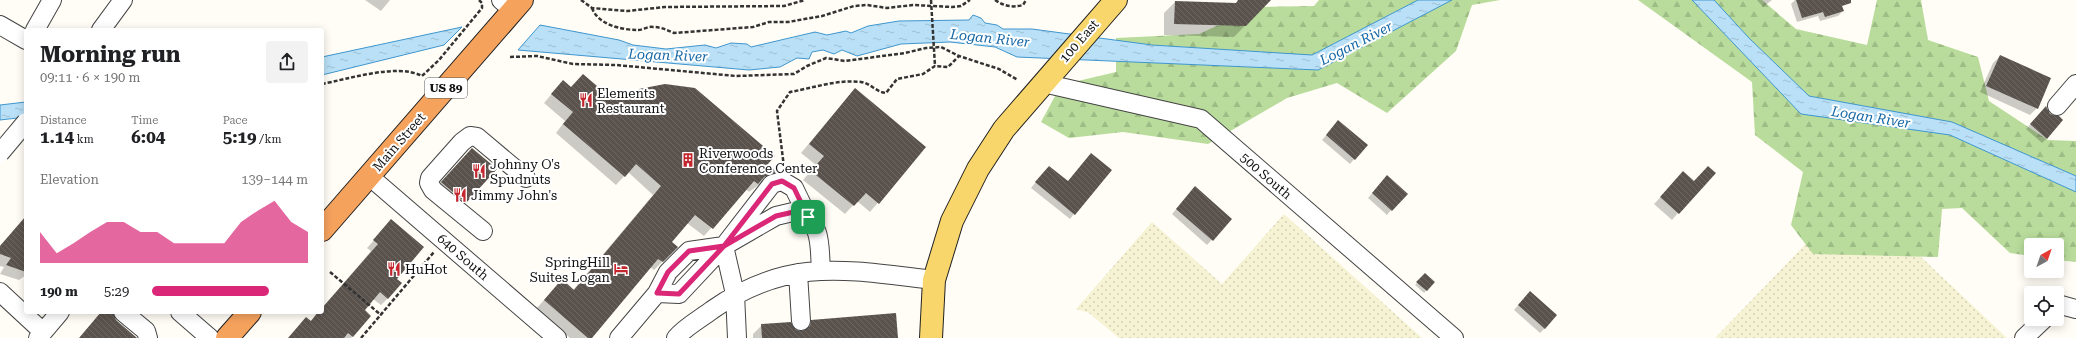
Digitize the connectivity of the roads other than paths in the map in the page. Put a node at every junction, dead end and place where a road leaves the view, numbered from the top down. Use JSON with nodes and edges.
{"nodes":[{"id":1,"x":52,"y":0,"type":"edge"},
{"id":2,"x":123,"y":0,"type":"edge"},
{"id":3,"x":1116,"y":0,"type":"edge"},
{"id":4,"x":512,"y":4,"type":"edge"},
{"id":5,"x":0,"y":25,"type":"edge"},
{"id":6,"x":36,"y":28,"type":"edge"},
{"id":7,"x":102,"y":28,"type":"edge"},
{"id":8,"x":24,"y":39,"type":"edge"},
{"id":9,"x":1043,"y":83,"type":"junction"},
{"id":10,"x":2076,"y":84,"type":"edge"},
{"id":11,"x":2057,"y":106,"type":"dead end"},
{"id":12,"x":24,"y":124,"type":"edge"},
{"id":13,"x":0,"y":153,"type":"edge"},
{"id":14,"x":370,"y":176,"type":"junction"},
{"id":15,"x":526,"y":178,"type":"dead end"},
{"id":16,"x":808,"y":217,"type":"junction"},
{"id":17,"x":324,"y":228,"type":"edge"},
{"id":18,"x":483,"y":232,"type":"dead end"},
{"id":19,"x":724,"y":246,"type":"junction"},
{"id":20,"x":821,"y":271,"type":"junction"},
{"id":21,"x":798,"y":273,"type":"junction"},
{"id":22,"x":934,"y":280,"type":"junction"},
{"id":23,"x":0,"y":292,"type":"edge"},
{"id":24,"x":735,"y":294,"type":"junction"},
{"id":25,"x":2064,"y":306,"type":"edge"},
{"id":26,"x":2076,"y":309,"type":"edge"},
{"id":27,"x":58,"y":314,"type":"edge"},
{"id":28,"x":126,"y":314,"type":"edge"},
{"id":29,"x":182,"y":314,"type":"edge"},
{"id":30,"x":248,"y":314,"type":"edge"},
{"id":31,"x":801,"y":321,"type":"dead end"},
{"id":32,"x":2037,"y":326,"type":"edge"},
{"id":33,"x":40,"y":334,"type":"edge"},
{"id":34,"x":148,"y":338,"type":"edge"},
{"id":35,"x":210,"y":338,"type":"edge"},
{"id":36,"x":227,"y":338,"type":"edge"},
{"id":37,"x":557,"y":338,"type":"edge"},
{"id":38,"x":619,"y":338,"type":"edge"},
{"id":39,"x":676,"y":338,"type":"edge"},
{"id":40,"x":736,"y":338,"type":"edge"},
{"id":41,"x":930,"y":338,"type":"edge"},
{"id":42,"x":1454,"y":338,"type":"edge"},
{"id":43,"x":2024,"y":338,"type":"edge"}],
"edges":[{"from":1,"to":6,"type":"street"},
{"from":2,"to":7,"type":"street"},
{"from":3,"to":9,"type":"main road","name":"100 East"},
{"from":4,"to":14,"type":"highway","name":"Main Street","number":"US 89"},
{"from":5,"to":8,"type":"street"},
{"from":9,"to":22,"type":"main road","name":"100 East"},
{"from":9,"to":42,"type":"street","name":"500 South"},
{"from":10,"to":11,"type":"street"},
{"from":12,"to":13,"type":"street","bridge":true},
{"from":14,"to":17,"type":"highway","name":"Main Street","number":"US 89"},
{"from":14,"to":37,"type":"street","name":"640 South"},
{"from":15,"to":18,"type":"street"},
{"from":16,"to":19,"type":"street"},
{"from":16,"to":19,"type":"street"},
{"from":16,"to":20,"type":"street"},
{"from":19,"to":24,"type":"street"},
{"from":19,"to":38,"type":"street"},
{"from":20,"to":21,"type":"street"},
{"from":20,"to":22,"type":"street"},
{"from":21,"to":24,"type":"street"},
{"from":21,"to":31,"type":"street"},
{"from":22,"to":41,"type":"main road","name":"100 East"},
{"from":23,"to":33,"type":"street"},
{"from":24,"to":39,"type":"street"},
{"from":24,"to":40,"type":"street"},
{"from":25,"to":26,"type":"street"},
{"from":27,"to":33,"type":"street"},
{"from":28,"to":34,"type":"street"},
{"from":29,"to":35,"type":"street"},
{"from":30,"to":36,"type":"highway"},
{"from":32,"to":43,"type":"street"}]}
